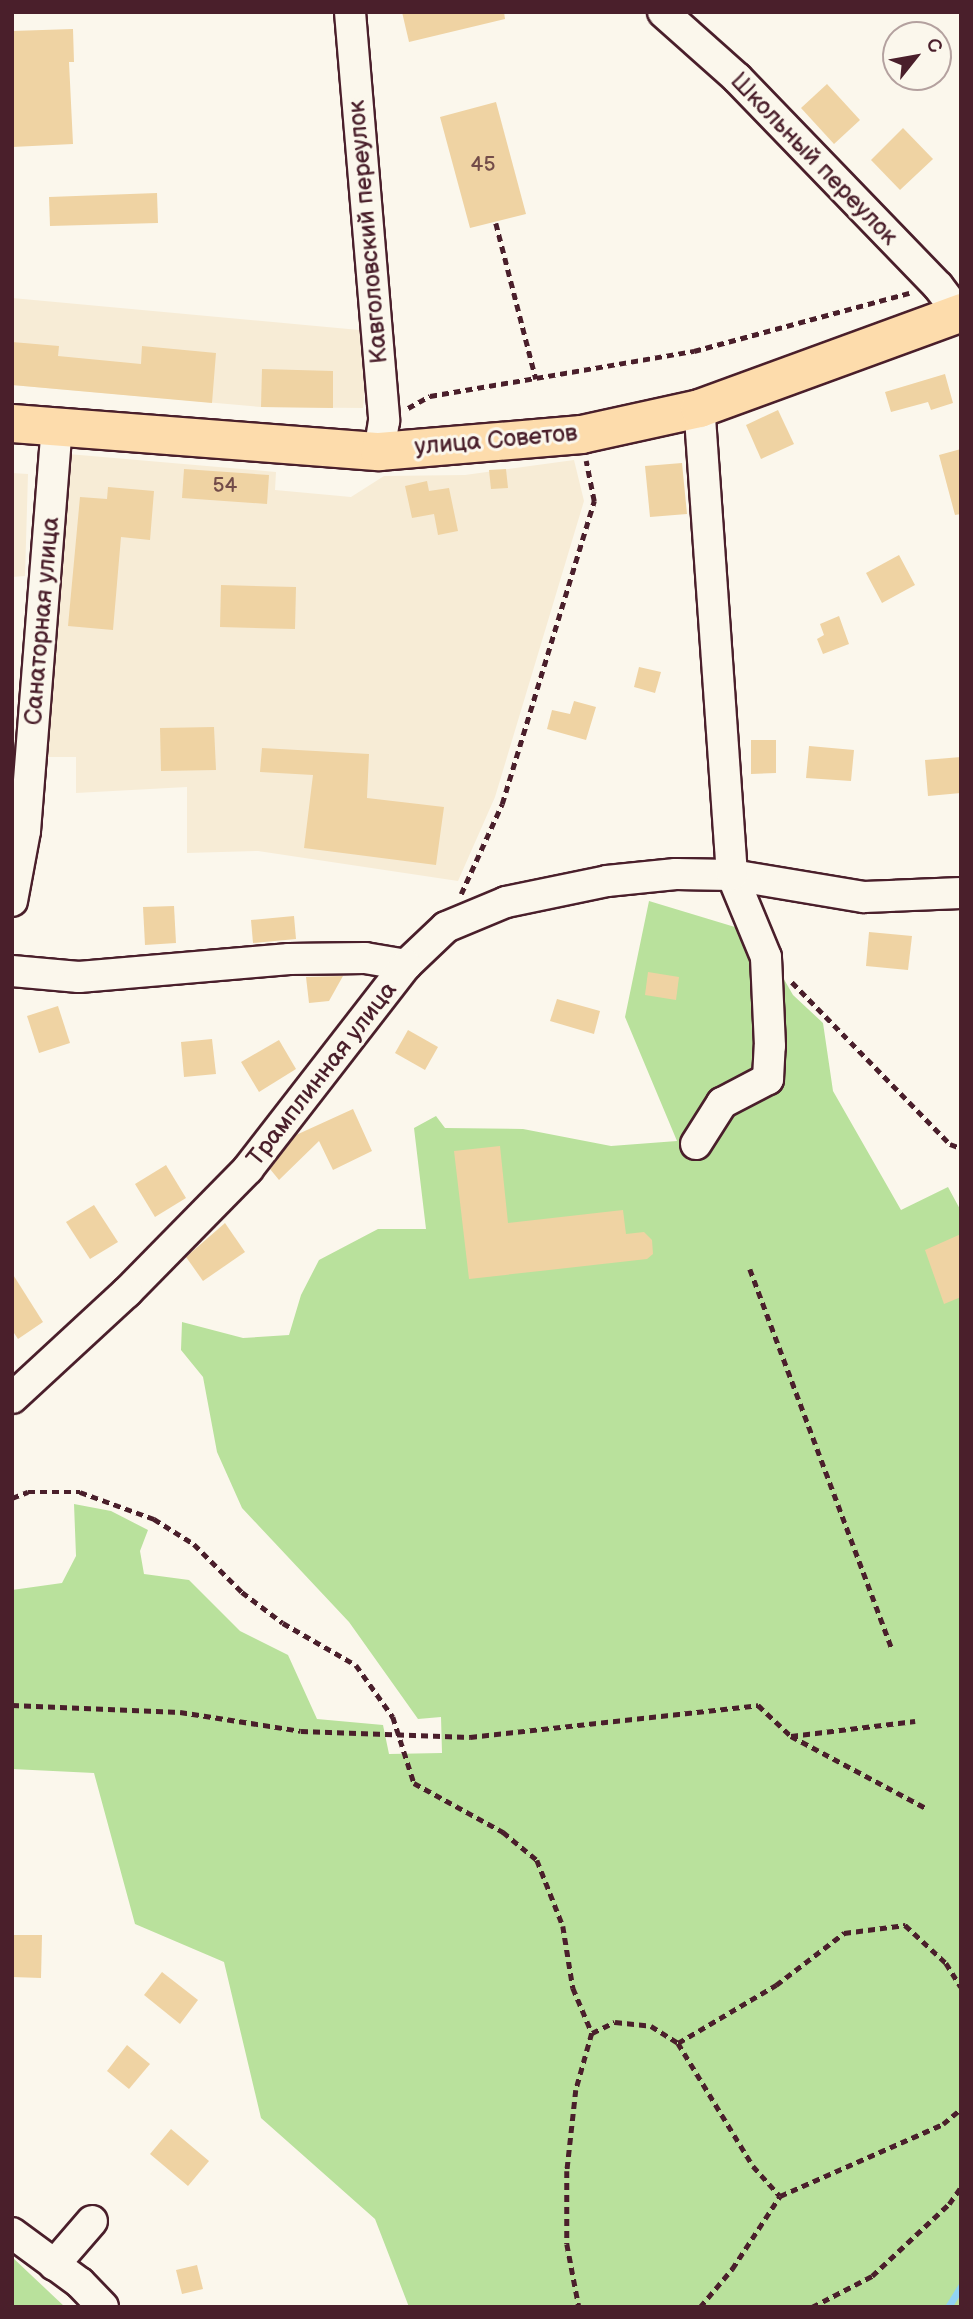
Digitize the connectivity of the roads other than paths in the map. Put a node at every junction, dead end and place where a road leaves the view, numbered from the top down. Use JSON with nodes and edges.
{"nodes":[{"id":1,"x":349,"y":12,"type":"edge"},
{"id":2,"x":663,"y":12,"type":"edge"},
{"id":3,"x":952,"y":304,"type":"edge"},
{"id":4,"x":699,"y":408,"type":"junction"},
{"id":5,"x":12,"y":423,"type":"edge"},
{"id":6,"x":57,"y":425,"type":"junction"},
{"id":7,"x":382,"y":436,"type":"junction"},
{"id":8,"x":19,"y":832,"type":"edge"},
{"id":9,"x":732,"y":875,"type":"junction"},
{"id":10,"x":961,"y":892,"type":"edge"},
{"id":11,"x":12,"y":901,"type":"edge"},
{"id":12,"x":406,"y":965,"type":"junction"},
{"id":13,"x":12,"y":971,"type":"edge"},
{"id":14,"x":696,"y":1144,"type":"dead end"},
{"id":15,"x":12,"y":1398,"type":"edge"},
{"id":16,"x":92,"y":2221,"type":"dead end"},
{"id":17,"x":12,"y":2233,"type":"edge"},
{"id":18,"x":54,"y":2265,"type":"junction"},
{"id":19,"x":103,"y":2307,"type":"edge"}],
"edges":[{"from":1,"to":7,"type":"street","name":"Кавголовский переулок"},
{"from":2,"to":3,"type":"street","name":"Школьный переулок"},
{"from":3,"to":4,"type":"main road","name":"улица Советов"},
{"from":4,"to":7,"type":"main road","name":"улица Советов"},
{"from":4,"to":9,"type":"street"},
{"from":5,"to":6,"type":"main road","name":"улица Советов"},
{"from":6,"to":7,"type":"main road","name":"улица Советов"},
{"from":6,"to":8,"type":"street","name":"Санаторная улица"},
{"from":8,"to":11,"type":"street","name":"Санаторная улица"},
{"from":9,"to":10,"type":"street"},
{"from":9,"to":12,"type":"street"},
{"from":9,"to":14,"type":"street"},
{"from":12,"to":13,"type":"street","name":"Трамплинная улица"},
{"from":12,"to":15,"type":"street","name":"Трамплинная улица"},
{"from":16,"to":18,"type":"street"},
{"from":17,"to":18,"type":"street"},
{"from":18,"to":19,"type":"street"}]}
